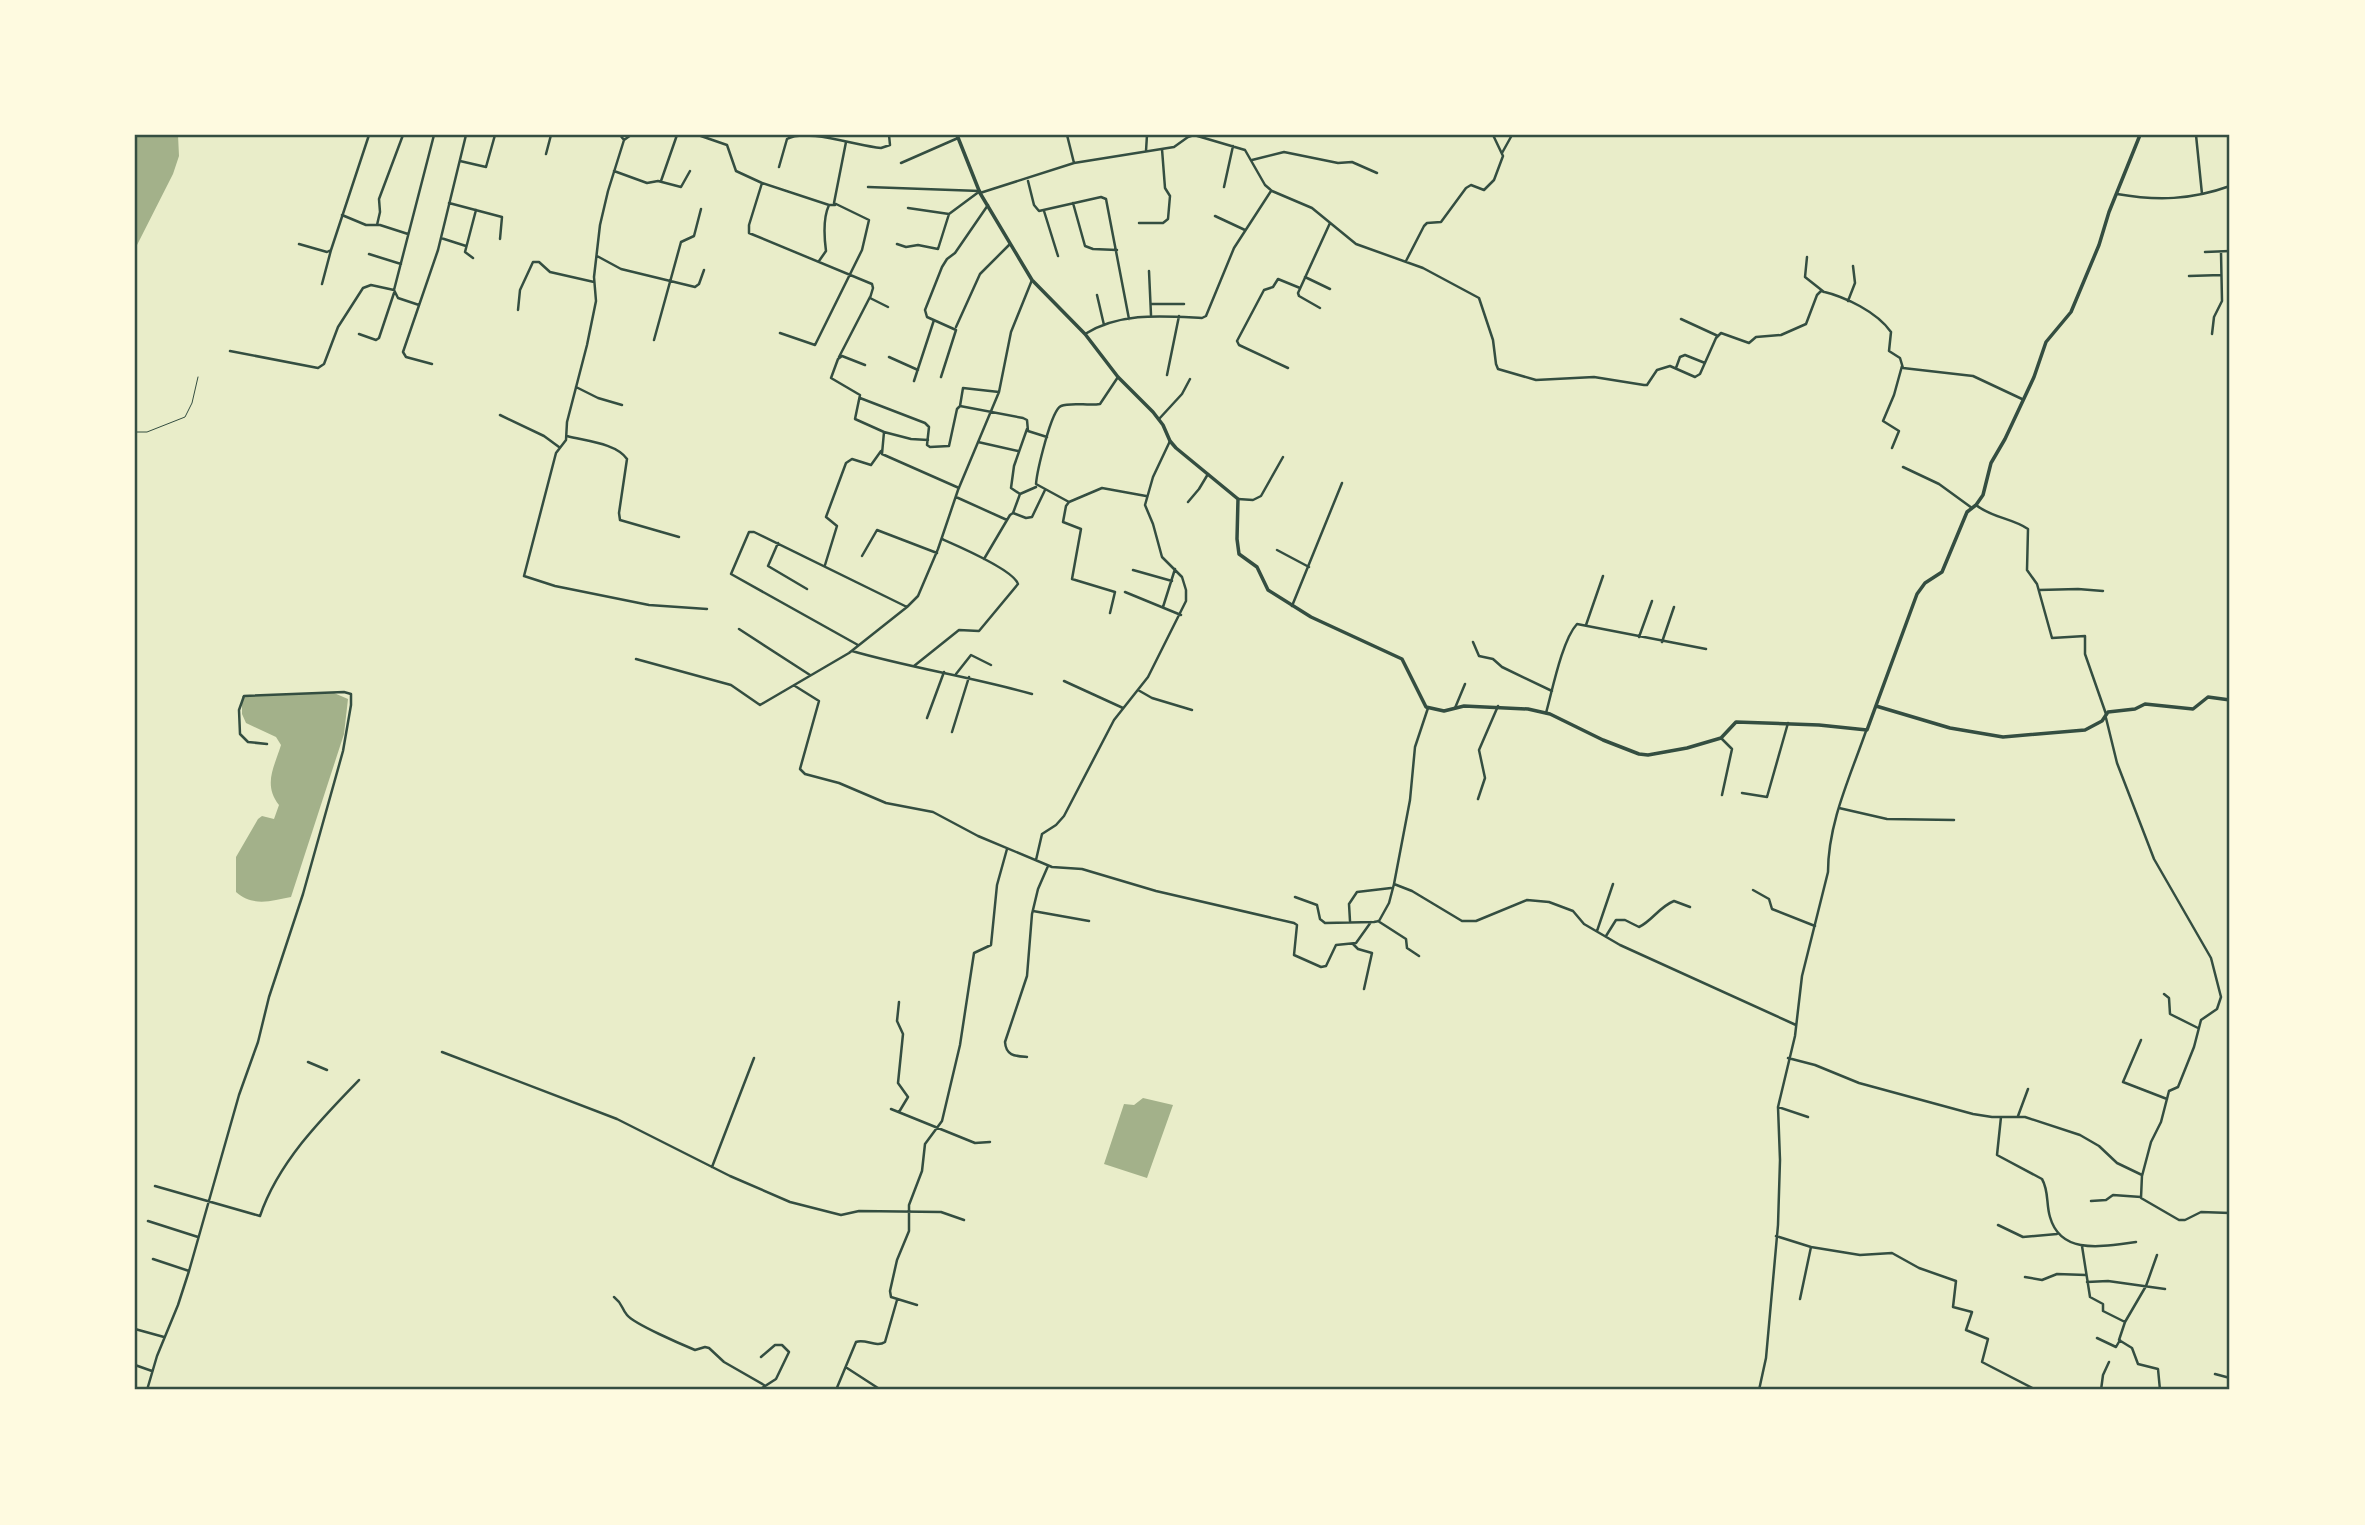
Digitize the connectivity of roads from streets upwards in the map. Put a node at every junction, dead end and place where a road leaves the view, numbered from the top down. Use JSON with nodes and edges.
{"nodes":[{"id":1,"x":369,"y":135,"type":"edge"},
{"id":2,"x":402,"y":135,"type":"edge"},
{"id":3,"x":434,"y":135,"type":"edge"},
{"id":4,"x":466,"y":135,"type":"edge"},
{"id":5,"x":495,"y":135,"type":"edge"},
{"id":6,"x":551,"y":135,"type":"edge"},
{"id":7,"x":620,"y":135,"type":"edge"},
{"id":8,"x":631,"y":135,"type":"edge"},
{"id":9,"x":677,"y":135,"type":"edge"},
{"id":10,"x":698,"y":135,"type":"edge"},
{"id":11,"x":888,"y":135,"type":"edge"},
{"id":12,"x":1067,"y":135,"type":"edge"},
{"id":13,"x":1147,"y":135,"type":"edge"},
{"id":14,"x":1493,"y":135,"type":"edge"},
{"id":15,"x":1512,"y":135,"type":"edge"},
{"id":16,"x":2140,"y":135,"type":"edge"},
{"id":17,"x":2196,"y":135,"type":"edge"},
{"id":18,"x":704,"y":136,"type":"edge"},
{"id":19,"x":957,"y":137,"type":"edge"},
{"id":20,"x":624,"y":140,"type":"junction"},
{"id":21,"x":846,"y":142,"type":"junction"},
{"id":22,"x":1233,"y":146,"type":"junction"},
{"id":23,"x":1162,"y":149,"type":"junction"},
{"id":24,"x":1146,"y":151,"type":"junction"},
{"id":25,"x":1502,"y":153,"type":"junction"},
{"id":26,"x":546,"y":154,"type":"dead end"},
{"id":27,"x":1252,"y":160,"type":"junction"},
{"id":28,"x":460,"y":161,"type":"junction"},
{"id":29,"x":901,"y":163,"type":"dead end"},
{"id":30,"x":1074,"y":163,"type":"junction"},
{"id":31,"x":779,"y":167,"type":"dead end"},
{"id":32,"x":614,"y":171,"type":"junction"},
{"id":33,"x":690,"y":171,"type":"dead end"},
{"id":34,"x":1377,"y":173,"type":"dead end"},
{"id":35,"x":1027,"y":179,"type":"junction"},
{"id":36,"x":661,"y":181,"type":"junction"},
{"id":37,"x":762,"y":183,"type":"junction"},
{"id":38,"x":2230,"y":186,"type":"edge"},
{"id":39,"x":868,"y":187,"type":"dead end"},
{"id":40,"x":1224,"y":187,"type":"dead end"},
{"id":41,"x":1272,"y":191,"type":"junction"},
{"id":42,"x":980,"y":192,"type":"junction"},
{"id":43,"x":2117,"y":194,"type":"junction"},
{"id":44,"x":2202,"y":194,"type":"junction"},
{"id":45,"x":449,"y":203,"type":"junction"},
{"id":46,"x":835,"y":204,"type":"junction"},
{"id":47,"x":1073,"y":204,"type":"junction"},
{"id":48,"x":828,"y":205,"type":"junction"},
{"id":49,"x":988,"y":205,"type":"junction"},
{"id":50,"x":908,"y":208,"type":"dead end"},
{"id":51,"x":701,"y":209,"type":"dead end"},
{"id":52,"x":476,"y":210,"type":"junction"},
{"id":53,"x":1044,"y":211,"type":"junction"},
{"id":54,"x":949,"y":214,"type":"junction"},
{"id":55,"x":342,"y":215,"type":"junction"},
{"id":56,"x":1215,"y":216,"type":"dead end"},
{"id":57,"x":1139,"y":223,"type":"dead end"},
{"id":58,"x":1330,"y":223,"type":"junction"},
{"id":59,"x":377,"y":225,"type":"junction"},
{"id":60,"x":1245,"y":230,"type":"junction"},
{"id":61,"x":409,"y":234,"type":"junction"},
{"id":62,"x":441,"y":238,"type":"junction"},
{"id":63,"x":500,"y":239,"type":"dead end"},
{"id":64,"x":299,"y":244,"type":"dead end"},
{"id":65,"x":898,"y":244,"type":"dead end"},
{"id":66,"x":1010,"y":244,"type":"junction"},
{"id":67,"x":466,"y":246,"type":"junction"},
{"id":68,"x":331,"y":250,"type":"junction"},
{"id":69,"x":1116,"y":250,"type":"junction"},
{"id":70,"x":2230,"y":251,"type":"edge"},
{"id":71,"x":2221,"y":252,"type":"junction"},
{"id":72,"x":2205,"y":253,"type":"dead end"},
{"id":73,"x":369,"y":254,"type":"dead end"},
{"id":74,"x":597,"y":256,"type":"junction"},
{"id":75,"x":1058,"y":256,"type":"dead end"},
{"id":76,"x":1807,"y":257,"type":"dead end"},
{"id":77,"x":473,"y":258,"type":"dead end"},
{"id":78,"x":819,"y":261,"type":"junction"},
{"id":79,"x":1406,"y":261,"type":"junction"},
{"id":80,"x":401,"y":264,"type":"junction"},
{"id":81,"x":1853,"y":266,"type":"dead end"},
{"id":82,"x":704,"y":270,"type":"dead end"},
{"id":83,"x":1149,"y":271,"type":"dead end"},
{"id":84,"x":851,"y":275,"type":"junction"},
{"id":85,"x":2221,"y":275,"type":"junction"},
{"id":86,"x":2189,"y":276,"type":"dead end"},
{"id":87,"x":1305,"y":277,"type":"junction"},
{"id":88,"x":1032,"y":280,"type":"junction"},
{"id":89,"x":669,"y":281,"type":"junction"},
{"id":90,"x":594,"y":282,"type":"junction"},
{"id":91,"x":322,"y":284,"type":"dead end"},
{"id":92,"x":1300,"y":288,"type":"junction"},
{"id":93,"x":1330,"y":289,"type":"dead end"},
{"id":94,"x":394,"y":291,"type":"junction"},
{"id":95,"x":1824,"y":292,"type":"junction"},
{"id":96,"x":1097,"y":295,"type":"dead end"},
{"id":97,"x":870,"y":296,"type":"junction"},
{"id":98,"x":1848,"y":302,"type":"junction"},
{"id":99,"x":1151,"y":304,"type":"junction"},
{"id":100,"x":1184,"y":304,"type":"dead end"},
{"id":101,"x":419,"y":306,"type":"junction"},
{"id":102,"x":888,"y":307,"type":"dead end"},
{"id":103,"x":1320,"y":308,"type":"dead end"},
{"id":104,"x":517,"y":310,"type":"dead end"},
{"id":105,"x":1152,"y":315,"type":"junction"},
{"id":106,"x":1179,"y":316,"type":"junction"},
{"id":107,"x":1129,"y":319,"type":"junction"},
{"id":108,"x":1681,"y":319,"type":"dead end"},
{"id":109,"x":934,"y":320,"type":"junction"},
{"id":110,"x":1104,"y":325,"type":"junction"},
{"id":111,"x":955,"y":328,"type":"junction"},
{"id":112,"x":780,"y":333,"type":"dead end"},
{"id":113,"x":359,"y":334,"type":"dead end"},
{"id":114,"x":1085,"y":334,"type":"junction"},
{"id":115,"x":2212,"y":334,"type":"dead end"},
{"id":116,"x":1718,"y":336,"type":"junction"},
{"id":117,"x":654,"y":340,"type":"dead end"},
{"id":118,"x":230,"y":351,"type":"dead end"},
{"id":119,"x":839,"y":357,"type":"junction"},
{"id":120,"x":889,"y":357,"type":"dead end"},
{"id":121,"x":1704,"y":363,"type":"junction"},
{"id":122,"x":432,"y":364,"type":"dead end"},
{"id":123,"x":865,"y":366,"type":"dead end"},
{"id":124,"x":1902,"y":366,"type":"junction"},
{"id":125,"x":1288,"y":368,"type":"dead end"},
{"id":126,"x":1676,"y":368,"type":"junction"},
{"id":127,"x":918,"y":370,"type":"junction"},
{"id":128,"x":1167,"y":374,"type":"dead end"},
{"id":129,"x":941,"y":377,"type":"dead end"},
{"id":130,"x":1118,"y":377,"type":"junction"},
{"id":131,"x":1190,"y":379,"type":"dead end"},
{"id":132,"x":915,"y":381,"type":"dead end"},
{"id":133,"x":576,"y":387,"type":"junction"},
{"id":134,"x":999,"y":392,"type":"junction"},
{"id":135,"x":860,"y":398,"type":"junction"},
{"id":136,"x":2022,"y":399,"type":"junction"},
{"id":137,"x":622,"y":405,"type":"dead end"},
{"id":138,"x":960,"y":406,"type":"junction"},
{"id":139,"x":991,"y":411,"type":"junction"},
{"id":140,"x":500,"y":415,"type":"dead end"},
{"id":141,"x":1159,"y":419,"type":"junction"},
{"id":142,"x":1027,"y":429,"type":"junction"},
{"id":143,"x":884,"y":432,"type":"junction"},
{"id":144,"x":567,"y":436,"type":"junction"},
{"id":145,"x":1047,"y":437,"type":"junction"},
{"id":146,"x":928,"y":440,"type":"junction"},
{"id":147,"x":1170,"y":441,"type":"junction"},
{"id":148,"x":978,"y":442,"type":"junction"},
{"id":149,"x":559,"y":447,"type":"junction"},
{"id":150,"x":1892,"y":448,"type":"dead end"},
{"id":151,"x":881,"y":451,"type":"junction"},
{"id":152,"x":1018,"y":451,"type":"junction"},
{"id":153,"x":1283,"y":457,"type":"dead end"},
{"id":154,"x":1903,"y":467,"type":"dead end"},
{"id":155,"x":1208,"y":474,"type":"junction"},
{"id":156,"x":1342,"y":484,"type":"dead end"},
{"id":157,"x":1038,"y":486,"type":"junction"},
{"id":158,"x":959,"y":488,"type":"junction"},
{"id":159,"x":1045,"y":490,"type":"junction"},
{"id":160,"x":1020,"y":494,"type":"junction"},
{"id":161,"x":1146,"y":496,"type":"junction"},
{"id":162,"x":956,"y":497,"type":"junction"},
{"id":163,"x":1238,"y":499,"type":"junction"},
{"id":164,"x":1069,"y":502,"type":"junction"},
{"id":165,"x":1188,"y":502,"type":"dead end"},
{"id":166,"x":1974,"y":507,"type":"junction"},
{"id":167,"x":1013,"y":513,"type":"junction"},
{"id":168,"x":1007,"y":520,"type":"junction"},
{"id":169,"x":680,"y":537,"type":"dead end"},
{"id":170,"x":942,"y":539,"type":"junction"},
{"id":171,"x":778,"y":543,"type":"junction"},
{"id":172,"x":1277,"y":550,"type":"dead end"},
{"id":173,"x":937,"y":553,"type":"junction"},
{"id":174,"x":862,"y":556,"type":"dead end"},
{"id":175,"x":984,"y":559,"type":"junction"},
{"id":176,"x":825,"y":565,"type":"junction"},
{"id":177,"x":1309,"y":568,"type":"junction"},
{"id":178,"x":1175,"y":569,"type":"junction"},
{"id":179,"x":1133,"y":570,"type":"dead end"},
{"id":180,"x":1603,"y":576,"type":"dead end"},
{"id":181,"x":1172,"y":580,"type":"junction"},
{"id":182,"x":807,"y":589,"type":"dead end"},
{"id":183,"x":2039,"y":590,"type":"junction"},
{"id":184,"x":2103,"y":591,"type":"dead end"},
{"id":185,"x":1125,"y":592,"type":"dead end"},
{"id":186,"x":1652,"y":601,"type":"dead end"},
{"id":187,"x":1292,"y":606,"type":"junction"},
{"id":188,"x":908,"y":607,"type":"junction"},
{"id":189,"x":1163,"y":607,"type":"junction"},
{"id":190,"x":1674,"y":607,"type":"dead end"},
{"id":191,"x":707,"y":609,"type":"dead end"},
{"id":192,"x":1110,"y":613,"type":"dead end"},
{"id":193,"x":1181,"y":615,"type":"junction"},
{"id":194,"x":1586,"y":625,"type":"junction"},
{"id":195,"x":739,"y":629,"type":"dead end"},
{"id":196,"x":1639,"y":637,"type":"junction"},
{"id":197,"x":1473,"y":642,"type":"dead end"},
{"id":198,"x":1662,"y":642,"type":"junction"},
{"id":199,"x":858,"y":645,"type":"junction"},
{"id":200,"x":1706,"y":649,"type":"dead end"},
{"id":201,"x":852,"y":650,"type":"junction"},
{"id":202,"x":636,"y":659,"type":"dead end"},
{"id":203,"x":991,"y":665,"type":"dead end"},
{"id":204,"x":914,"y":666,"type":"junction"},
{"id":205,"x":944,"y":672,"type":"junction"},
{"id":206,"x":956,"y":674,"type":"junction"},
{"id":207,"x":810,"y":675,"type":"junction"},
{"id":208,"x":969,"y":677,"type":"junction"},
{"id":209,"x":1064,"y":681,"type":"dead end"},
{"id":210,"x":1465,"y":684,"type":"dead end"},
{"id":211,"x":795,"y":685,"type":"junction"},
{"id":212,"x":1552,"y":691,"type":"junction"},
{"id":213,"x":1142,"y":693,"type":"junction"},
{"id":214,"x":1032,"y":694,"type":"dead end"},
{"id":215,"x":2230,"y":700,"type":"edge"},
{"id":216,"x":1498,"y":706,"type":"junction"},
{"id":217,"x":1876,"y":706,"type":"junction"},
{"id":218,"x":1123,"y":708,"type":"junction"},
{"id":219,"x":1428,"y":708,"type":"junction"},
{"id":220,"x":1454,"y":708,"type":"junction"},
{"id":221,"x":1192,"y":710,"type":"dead end"},
{"id":222,"x":1546,"y":713,"type":"junction"},
{"id":223,"x":2106,"y":716,"type":"junction"},
{"id":224,"x":927,"y":718,"type":"dead end"},
{"id":225,"x":1788,"y":723,"type":"junction"},
{"id":226,"x":1867,"y":730,"type":"junction"},
{"id":227,"x":952,"y":732,"type":"dead end"},
{"id":228,"x":1721,"y":738,"type":"junction"},
{"id":229,"x":267,"y":744,"type":"dead end"},
{"id":230,"x":1742,"y":793,"type":"dead end"},
{"id":231,"x":1722,"y":795,"type":"dead end"},
{"id":232,"x":1478,"y":799,"type":"dead end"},
{"id":233,"x":1839,"y":808,"type":"junction"},
{"id":234,"x":1954,"y":820,"type":"dead end"},
{"id":235,"x":1008,"y":848,"type":"junction"},
{"id":236,"x":1037,"y":856,"type":"junction"},
{"id":237,"x":1048,"y":866,"type":"junction"},
{"id":238,"x":1613,"y":884,"type":"dead end"},
{"id":239,"x":1393,"y":886,"type":"junction"},
{"id":240,"x":1753,"y":890,"type":"dead end"},
{"id":241,"x":1295,"y":897,"type":"dead end"},
{"id":242,"x":1690,"y":907,"type":"dead end"},
{"id":243,"x":1033,"y":911,"type":"junction"},
{"id":244,"x":1088,"y":921,"type":"dead end"},
{"id":245,"x":1350,"y":922,"type":"junction"},
{"id":246,"x":1371,"y":922,"type":"junction"},
{"id":247,"x":1378,"y":922,"type":"junction"},
{"id":248,"x":1815,"y":926,"type":"junction"},
{"id":249,"x":1597,"y":931,"type":"junction"},
{"id":250,"x":1606,"y":936,"type":"junction"},
{"id":251,"x":1353,"y":944,"type":"junction"},
{"id":252,"x":1419,"y":956,"type":"dead end"},
{"id":253,"x":1364,"y":989,"type":"dead end"},
{"id":254,"x":2164,"y":994,"type":"dead end"},
{"id":255,"x":899,"y":1002,"type":"dead end"},
{"id":256,"x":1796,"y":1025,"type":"junction"},
{"id":257,"x":2198,"y":1028,"type":"junction"},
{"id":258,"x":2141,"y":1040,"type":"dead end"},
{"id":259,"x":442,"y":1052,"type":"dead end"},
{"id":260,"x":1027,"y":1057,"type":"dead end"},
{"id":261,"x":754,"y":1058,"type":"dead end"},
{"id":262,"x":1788,"y":1058,"type":"junction"},
{"id":263,"x":308,"y":1062,"type":"dead end"},
{"id":264,"x":327,"y":1070,"type":"dead end"},
{"id":265,"x":359,"y":1080,"type":"dead end"},
{"id":266,"x":2028,"y":1089,"type":"dead end"},
{"id":267,"x":2167,"y":1099,"type":"junction"},
{"id":268,"x":1778,"y":1107,"type":"junction"},
{"id":269,"x":891,"y":1109,"type":"dead end"},
{"id":270,"x":899,"y":1112,"type":"junction"},
{"id":271,"x":2018,"y":1116,"type":"junction"},
{"id":272,"x":1808,"y":1117,"type":"dead end"},
{"id":273,"x":2001,"y":1117,"type":"junction"},
{"id":274,"x":937,"y":1129,"type":"junction"},
{"id":275,"x":990,"y":1142,"type":"dead end"},
{"id":276,"x":712,"y":1167,"type":"junction"},
{"id":277,"x":2143,"y":1176,"type":"junction"},
{"id":278,"x":155,"y":1186,"type":"dead end"},
{"id":279,"x":2141,"y":1197,"type":"junction"},
{"id":280,"x":2091,"y":1201,"type":"dead end"},
{"id":281,"x":208,"y":1202,"type":"junction"},
{"id":282,"x":909,"y":1212,"type":"junction"},
{"id":283,"x":2230,"y":1213,"type":"edge"},
{"id":284,"x":964,"y":1220,"type":"dead end"},
{"id":285,"x":148,"y":1221,"type":"dead end"},
{"id":286,"x":1998,"y":1226,"type":"dead end"},
{"id":287,"x":2057,"y":1234,"type":"junction"},
{"id":288,"x":1776,"y":1236,"type":"junction"},
{"id":289,"x":198,"y":1237,"type":"junction"},
{"id":290,"x":2136,"y":1242,"type":"dead end"},
{"id":291,"x":2082,"y":1246,"type":"junction"},
{"id":292,"x":1811,"y":1247,"type":"junction"},
{"id":293,"x":2157,"y":1255,"type":"dead end"},
{"id":294,"x":153,"y":1259,"type":"dead end"},
{"id":295,"x":189,"y":1271,"type":"junction"},
{"id":296,"x":2087,"y":1275,"type":"junction"},
{"id":297,"x":2025,"y":1277,"type":"dead end"},
{"id":298,"x":2087,"y":1282,"type":"junction"},
{"id":299,"x":2146,"y":1286,"type":"junction"},
{"id":300,"x":2165,"y":1289,"type":"dead end"},
{"id":301,"x":614,"y":1297,"type":"dead end"},
{"id":302,"x":1800,"y":1299,"type":"dead end"},
{"id":303,"x":898,"y":1300,"type":"junction"},
{"id":304,"x":917,"y":1305,"type":"dead end"},
{"id":305,"x":2125,"y":1322,"type":"junction"},
{"id":306,"x":135,"y":1329,"type":"edge"},
{"id":307,"x":164,"y":1337,"type":"junction"},
{"id":308,"x":2097,"y":1338,"type":"dead end"},
{"id":309,"x":2120,"y":1340,"type":"junction"},
{"id":310,"x":761,"y":1357,"type":"dead end"},
{"id":311,"x":2109,"y":1362,"type":"dead end"},
{"id":312,"x":135,"y":1365,"type":"edge"},
{"id":313,"x":847,"y":1368,"type":"junction"},
{"id":314,"x":152,"y":1371,"type":"junction"},
{"id":315,"x":2215,"y":1374,"type":"dead end"},
{"id":316,"x":2230,"y":1378,"type":"edge"},
{"id":317,"x":764,"y":1385,"type":"junction"},
{"id":318,"x":147,"y":1390,"type":"edge"},
{"id":319,"x":759,"y":1390,"type":"edge"},
{"id":320,"x":835,"y":1390,"type":"edge"},
{"id":321,"x":881,"y":1390,"type":"edge"},
{"id":322,"x":1759,"y":1390,"type":"edge"},
{"id":323,"x":2036,"y":1390,"type":"edge"},
{"id":324,"x":2101,"y":1390,"type":"edge"},
{"id":325,"x":2161,"y":1390,"type":"edge"}],
"edges":[{"from":1,"to":55,"type":"street"},
{"from":2,"to":59,"type":"street"},
{"from":3,"to":61,"type":"street"},
{"from":4,"to":28,"type":"street"},
{"from":5,"to":28,"type":"street"},
{"from":6,"to":26,"type":"street"},
{"from":7,"to":20,"type":"street"},
{"from":8,"to":20,"type":"street"},
{"from":9,"to":36,"type":"street"},
{"from":10,"to":18,"type":"street"},
{"from":11,"to":21,"type":"street"},
{"from":12,"to":30,"type":"street"},
{"from":13,"to":24,"type":"street"},
{"from":14,"to":25,"type":"street"},
{"from":15,"to":25,"type":"street"},
{"from":16,"to":43,"type":"street"},
{"from":17,"to":44,"type":"street"},
{"from":18,"to":37,"type":"street"},
{"from":19,"to":29,"type":"street"},
{"from":19,"to":42,"type":"street"},
{"from":20,"to":32,"type":"street"},
{"from":21,"to":31,"type":"street"},
{"from":21,"to":46,"type":"street"},
{"from":22,"to":23,"type":"street"},
{"from":22,"to":27,"type":"street"},
{"from":22,"to":40,"type":"street"},
{"from":23,"to":24,"type":"street"},
{"from":23,"to":57,"type":"street"},
{"from":24,"to":30,"type":"street"},
{"from":25,"to":79,"type":"street"},
{"from":27,"to":34,"type":"street"},
{"from":27,"to":41,"type":"street"},
{"from":28,"to":45,"type":"street"},
{"from":30,"to":35,"type":"street"},
{"from":32,"to":36,"type":"street"},
{"from":32,"to":74,"type":"street"},
{"from":33,"to":36,"type":"street"},
{"from":35,"to":42,"type":"street"},
{"from":35,"to":53,"type":"street"},
{"from":37,"to":48,"type":"street"},
{"from":37,"to":78,"type":"street"},
{"from":38,"to":44,"type":"street"},
{"from":39,"to":42,"type":"street"},
{"from":41,"to":58,"type":"street"},
{"from":41,"to":60,"type":"street"},
{"from":42,"to":49,"type":"street"},
{"from":42,"to":54,"type":"street"},
{"from":43,"to":44,"type":"street"},
{"from":43,"to":136,"type":"street"},
{"from":45,"to":52,"type":"street"},
{"from":45,"to":62,"type":"street"},
{"from":46,"to":48,"type":"street"},
{"from":46,"to":84,"type":"street"},
{"from":47,"to":53,"type":"street"},
{"from":47,"to":69,"type":"street"},
{"from":47,"to":69,"type":"street"},
{"from":48,"to":78,"type":"street"},
{"from":49,"to":66,"type":"street"},
{"from":49,"to":109,"type":"street"},
{"from":50,"to":54,"type":"street"},
{"from":51,"to":89,"type":"street"},
{"from":52,"to":63,"type":"street"},
{"from":52,"to":67,"type":"street"},
{"from":53,"to":75,"type":"street"},
{"from":54,"to":65,"type":"street"},
{"from":55,"to":59,"type":"street"},
{"from":55,"to":68,"type":"street"},
{"from":56,"to":60,"type":"street"},
{"from":58,"to":79,"type":"street"},
{"from":58,"to":87,"type":"street"},
{"from":59,"to":61,"type":"street"},
{"from":60,"to":106,"type":"street"},
{"from":61,"to":80,"type":"street"},
{"from":62,"to":67,"type":"street"},
{"from":62,"to":101,"type":"street"},
{"from":64,"to":68,"type":"street"},
{"from":66,"to":88,"type":"street"},
{"from":66,"to":111,"type":"street"},
{"from":67,"to":77,"type":"street"},
{"from":68,"to":91,"type":"street"},
{"from":69,"to":107,"type":"street"},
{"from":70,"to":71,"type":"street"},
{"from":71,"to":72,"type":"street"},
{"from":71,"to":85,"type":"street"},
{"from":73,"to":80,"type":"street"},
{"from":74,"to":89,"type":"street"},
{"from":74,"to":90,"type":"street"},
{"from":76,"to":95,"type":"street"},
{"from":78,"to":84,"type":"street"},
{"from":79,"to":126,"type":"street"},
{"from":80,"to":94,"type":"street"},
{"from":81,"to":98,"type":"street"},
{"from":82,"to":89,"type":"street"},
{"from":83,"to":99,"type":"street"},
{"from":84,"to":97,"type":"street"},
{"from":84,"to":112,"type":"street"},
{"from":85,"to":86,"type":"street"},
{"from":85,"to":115,"type":"street"},
{"from":87,"to":92,"type":"street"},
{"from":87,"to":93,"type":"street"},
{"from":88,"to":114,"type":"street"},
{"from":88,"to":134,"type":"street"},
{"from":89,"to":117,"type":"street"},
{"from":90,"to":104,"type":"street"},
{"from":90,"to":133,"type":"street"},
{"from":92,"to":103,"type":"street"},
{"from":92,"to":125,"type":"street"},
{"from":94,"to":101,"type":"street"},
{"from":94,"to":113,"type":"street"},
{"from":94,"to":118,"type":"street"},
{"from":95,"to":98,"type":"street"},
{"from":95,"to":116,"type":"street"},
{"from":96,"to":110,"type":"street"},
{"from":97,"to":102,"type":"street"},
{"from":97,"to":119,"type":"street"},
{"from":98,"to":124,"type":"street"},
{"from":99,"to":100,"type":"street"},
{"from":99,"to":105,"type":"street"},
{"from":101,"to":122,"type":"street"},
{"from":105,"to":106,"type":"street"},
{"from":105,"to":107,"type":"street"},
{"from":106,"to":128,"type":"street"},
{"from":107,"to":110,"type":"street"},
{"from":108,"to":116,"type":"street"},
{"from":109,"to":111,"type":"street"},
{"from":109,"to":127,"type":"street"},
{"from":110,"to":114,"type":"street"},
{"from":111,"to":129,"type":"street"},
{"from":114,"to":130,"type":"street"},
{"from":116,"to":121,"type":"street"},
{"from":119,"to":123,"type":"street"},
{"from":119,"to":135,"type":"street"},
{"from":120,"to":127,"type":"street"},
{"from":121,"to":126,"type":"street"},
{"from":121,"to":126,"type":"street"},
{"from":124,"to":136,"type":"street"},
{"from":124,"to":150,"type":"street"},
{"from":127,"to":132,"type":"street"},
{"from":130,"to":141,"type":"street"},
{"from":130,"to":145,"type":"street"},
{"from":131,"to":141,"type":"street"},
{"from":133,"to":137,"type":"street"},
{"from":133,"to":144,"type":"street"},
{"from":134,"to":138,"type":"street"},
{"from":134,"to":139,"type":"street"},
{"from":135,"to":143,"type":"street"},
{"from":135,"to":146,"type":"street"},
{"from":136,"to":166,"type":"street"},
{"from":138,"to":139,"type":"street"},
{"from":138,"to":146,"type":"street"},
{"from":139,"to":142,"type":"street"},
{"from":139,"to":148,"type":"street"},
{"from":140,"to":149,"type":"street"},
{"from":141,"to":147,"type":"street"},
{"from":142,"to":145,"type":"street"},
{"from":142,"to":152,"type":"street"},
{"from":143,"to":146,"type":"street"},
{"from":143,"to":151,"type":"street"},
{"from":144,"to":149,"type":"street"},
{"from":144,"to":169,"type":"street"},
{"from":145,"to":157,"type":"street"},
{"from":147,"to":155,"type":"street"},
{"from":147,"to":161,"type":"street"},
{"from":148,"to":152,"type":"street"},
{"from":148,"to":158,"type":"street"},
{"from":149,"to":191,"type":"street"},
{"from":151,"to":158,"type":"street"},
{"from":151,"to":176,"type":"street"},
{"from":152,"to":160,"type":"street"},
{"from":153,"to":163,"type":"street"},
{"from":154,"to":166,"type":"street"},
{"from":155,"to":163,"type":"street"},
{"from":155,"to":165,"type":"street"},
{"from":156,"to":177,"type":"street"},
{"from":157,"to":159,"type":"street"},
{"from":157,"to":160,"type":"street"},
{"from":158,"to":162,"type":"street"},
{"from":159,"to":164,"type":"street"},
{"from":159,"to":167,"type":"street"},
{"from":160,"to":167,"type":"street"},
{"from":161,"to":164,"type":"street"},
{"from":161,"to":178,"type":"street"},
{"from":162,"to":168,"type":"street"},
{"from":162,"to":170,"type":"street"},
{"from":163,"to":187,"type":"street"},
{"from":164,"to":192,"type":"street"},
{"from":166,"to":183,"type":"street"},
{"from":166,"to":217,"type":"street"},
{"from":167,"to":168,"type":"street"},
{"from":168,"to":175,"type":"street"},
{"from":170,"to":173,"type":"street"},
{"from":170,"to":175,"type":"street"},
{"from":171,"to":176,"type":"street"},
{"from":171,"to":182,"type":"street"},
{"from":171,"to":199,"type":"street"},
{"from":172,"to":177,"type":"street"},
{"from":173,"to":174,"type":"street"},
{"from":173,"to":188,"type":"street"},
{"from":175,"to":204,"type":"street"},
{"from":176,"to":188,"type":"street"},
{"from":177,"to":187,"type":"street"},
{"from":178,"to":181,"type":"street"},
{"from":178,"to":193,"type":"street"},
{"from":179,"to":181,"type":"street"},
{"from":180,"to":194,"type":"street"},
{"from":181,"to":189,"type":"street"},
{"from":183,"to":184,"type":"street"},
{"from":183,"to":223,"type":"street"},
{"from":185,"to":189,"type":"street"},
{"from":186,"to":196,"type":"street"},
{"from":187,"to":219,"type":"street"},
{"from":188,"to":199,"type":"street"},
{"from":189,"to":193,"type":"street"},
{"from":190,"to":198,"type":"street"},
{"from":193,"to":213,"type":"street"},
{"from":194,"to":196,"type":"street"},
{"from":194,"to":212,"type":"street"},
{"from":195,"to":207,"type":"street"},
{"from":196,"to":198,"type":"street"},
{"from":197,"to":212,"type":"street"},
{"from":198,"to":200,"type":"street"},
{"from":199,"to":201,"type":"street"},
{"from":201,"to":204,"type":"street"},
{"from":201,"to":207,"type":"street"},
{"from":202,"to":211,"type":"street"},
{"from":203,"to":206,"type":"street"},
{"from":204,"to":205,"type":"street"},
{"from":205,"to":206,"type":"street"},
{"from":205,"to":224,"type":"street"},
{"from":206,"to":208,"type":"street"},
{"from":207,"to":211,"type":"street"},
{"from":208,"to":214,"type":"street"},
{"from":208,"to":227,"type":"street"},
{"from":209,"to":218,"type":"street"},
{"from":210,"to":220,"type":"street"},
{"from":211,"to":235,"type":"street"},
{"from":212,"to":222,"type":"street"},
{"from":213,"to":218,"type":"street"},
{"from":213,"to":221,"type":"street"},
{"from":215,"to":223,"type":"street"},
{"from":216,"to":220,"type":"street"},
{"from":216,"to":222,"type":"street"},
{"from":216,"to":232,"type":"street"},
{"from":217,"to":223,"type":"street"},
{"from":217,"to":226,"type":"street"},
{"from":218,"to":236,"type":"street"},
{"from":219,"to":220,"type":"street"},
{"from":219,"to":239,"type":"street"},
{"from":222,"to":228,"type":"street"},
{"from":223,"to":257,"type":"street"},
{"from":225,"to":226,"type":"street"},
{"from":225,"to":228,"type":"street"},
{"from":225,"to":230,"type":"street"},
{"from":226,"to":233,"type":"street"},
{"from":228,"to":231,"type":"street"},
{"from":229,"to":281,"type":"street"},
{"from":233,"to":234,"type":"street"},
{"from":233,"to":248,"type":"street"},
{"from":235,"to":236,"type":"street"},
{"from":235,"to":274,"type":"street"},
{"from":236,"to":237,"type":"street"},
{"from":237,"to":243,"type":"street"},
{"from":237,"to":251,"type":"street"},
{"from":238,"to":249,"type":"street"},
{"from":239,"to":245,"type":"street"},
{"from":239,"to":247,"type":"street"},
{"from":239,"to":249,"type":"street"},
{"from":240,"to":248,"type":"street"},
{"from":241,"to":245,"type":"street"},
{"from":242,"to":250,"type":"street"},
{"from":243,"to":244,"type":"street"},
{"from":243,"to":260,"type":"street"},
{"from":245,"to":246,"type":"street"},
{"from":246,"to":247,"type":"street"},
{"from":246,"to":251,"type":"street"},
{"from":247,"to":252,"type":"street"},
{"from":248,"to":256,"type":"street"},
{"from":249,"to":250,"type":"street"},
{"from":250,"to":256,"type":"street"},
{"from":251,"to":253,"type":"street"},
{"from":254,"to":257,"type":"street"},
{"from":255,"to":270,"type":"street"},
{"from":256,"to":262,"type":"street"},
{"from":257,"to":267,"type":"street"},
{"from":258,"to":267,"type":"street"},
{"from":259,"to":276,"type":"street"},
{"from":261,"to":276,"type":"street"},
{"from":262,"to":268,"type":"street"},
{"from":262,"to":273,"type":"street"},
{"from":263,"to":264,"type":"street"},
{"from":265,"to":281,"type":"street"},
{"from":266,"to":271,"type":"street"},
{"from":267,"to":277,"type":"street"},
{"from":268,"to":272,"type":"street"},
{"from":268,"to":288,"type":"street"},
{"from":269,"to":270,"type":"street"},
{"from":270,"to":274,"type":"street"},
{"from":271,"to":273,"type":"street"},
{"from":271,"to":277,"type":"street"},
{"from":273,"to":287,"type":"street"},
{"from":274,"to":275,"type":"street"},
{"from":274,"to":282,"type":"street"},
{"from":276,"to":282,"type":"street"},
{"from":277,"to":279,"type":"street"},
{"from":278,"to":281,"type":"street"},
{"from":279,"to":280,"type":"street"},
{"from":279,"to":283,"type":"street"},
{"from":281,"to":289,"type":"street"},
{"from":282,"to":284,"type":"street"},
{"from":282,"to":303,"type":"street"},
{"from":285,"to":289,"type":"street"},
{"from":286,"to":287,"type":"street"},
{"from":287,"to":291,"type":"street"},
{"from":288,"to":292,"type":"street"},
{"from":288,"to":322,"type":"street"},
{"from":289,"to":295,"type":"street"},
{"from":290,"to":291,"type":"street"},
{"from":291,"to":296,"type":"street"},
{"from":292,"to":302,"type":"street"},
{"from":292,"to":323,"type":"street"},
{"from":293,"to":299,"type":"street"},
{"from":294,"to":295,"type":"street"},
{"from":295,"to":307,"type":"street"},
{"from":296,"to":297,"type":"street"},
{"from":296,"to":298,"type":"street"},
{"from":298,"to":299,"type":"street"},
{"from":298,"to":305,"type":"street"},
{"from":299,"to":300,"type":"street"},
{"from":299,"to":305,"type":"street"},
{"from":301,"to":317,"type":"street"},
{"from":303,"to":304,"type":"street"},
{"from":303,"to":313,"type":"street"},
{"from":305,"to":309,"type":"street"},
{"from":306,"to":307,"type":"street"},
{"from":307,"to":314,"type":"street"},
{"from":308,"to":309,"type":"street"},
{"from":309,"to":325,"type":"street"},
{"from":310,"to":317,"type":"street"},
{"from":311,"to":324,"type":"street"},
{"from":312,"to":314,"type":"street"},
{"from":313,"to":320,"type":"street"},
{"from":313,"to":321,"type":"street"},
{"from":314,"to":318,"type":"street"},
{"from":315,"to":316,"type":"street"},
{"from":317,"to":319,"type":"street"}]}
